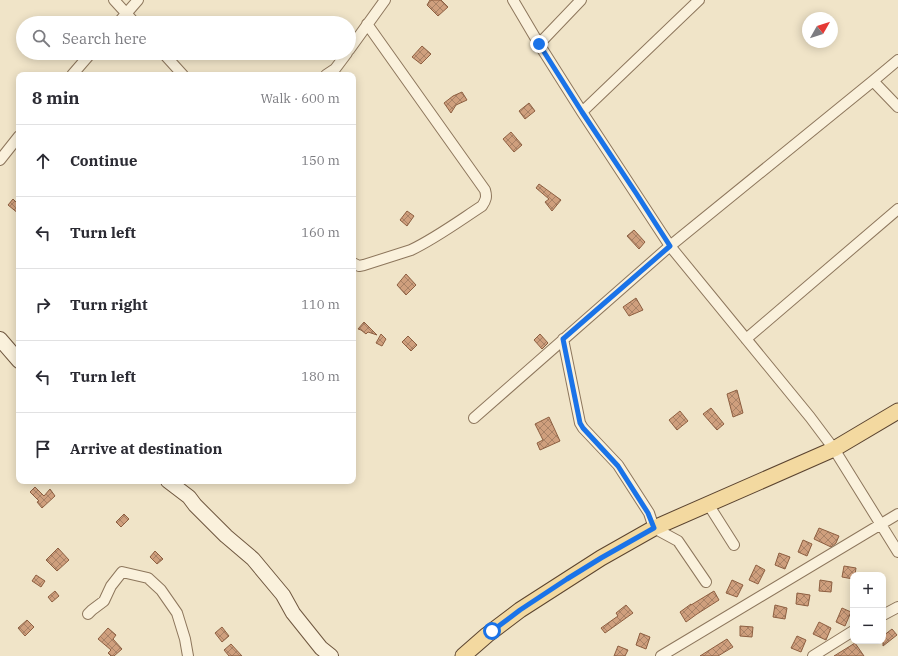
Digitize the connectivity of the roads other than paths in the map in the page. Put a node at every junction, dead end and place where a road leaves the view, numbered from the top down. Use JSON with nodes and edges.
{"nodes":[{"id":1,"x":114,"y":0,"type":"edge"},
{"id":2,"x":138,"y":0,"type":"edge"},
{"id":3,"x":385,"y":0,"type":"edge"},
{"id":4,"x":513,"y":0,"type":"edge"},
{"id":5,"x":580,"y":0,"type":"edge"},
{"id":6,"x":694,"y":2,"type":"edge"},
{"id":7,"x":126,"y":14,"type":"joint"},
{"id":8,"x":367,"y":24,"type":"junction"},
{"id":9,"x":356,"y":40,"type":"edge"},
{"id":10,"x":539,"y":44,"type":"junction"},
{"id":11,"x":85,"y":60,"type":"edge"},
{"id":12,"x":169,"y":60,"type":"edge"},
{"id":13,"x":342,"y":60,"type":"edge"},
{"id":14,"x":898,"y":60,"type":"edge"},
{"id":15,"x":75,"y":72,"type":"edge"},
{"id":16,"x":180,"y":72,"type":"edge"},
{"id":17,"x":330,"y":72,"type":"edge"},
{"id":18,"x":873,"y":81,"type":"junction"},
{"id":19,"x":898,"y":107,"type":"edge"},
{"id":20,"x":582,"y":112,"type":"junction"},
{"id":21,"x":16,"y":140,"type":"edge"},
{"id":22,"x":0,"y":160,"type":"edge"},
{"id":23,"x":898,"y":209,"type":"edge"},
{"id":24,"x":670,"y":246,"type":"junction"},
{"id":25,"x":356,"y":264,"type":"edge"},
{"id":26,"x":0,"y":339,"type":"edge"},
{"id":27,"x":563,"y":339,"type":"junction"},
{"id":28,"x":746,"y":339,"type":"junction"},
{"id":29,"x":16,"y":358,"type":"edge"},
{"id":30,"x":898,"y":411,"type":"edge"},
{"id":31,"x":474,"y":418,"type":"dead end"},
{"id":32,"x":834,"y":449,"type":"junction"},
{"id":33,"x":172,"y":484,"type":"edge"},
{"id":34,"x":708,"y":504,"type":"junction"},
{"id":35,"x":898,"y":514,"type":"edge"},
{"id":36,"x":880,"y":524,"type":"junction"},
{"id":37,"x":654,"y":528,"type":"junction"},
{"id":38,"x":734,"y":545,"type":"dead end"},
{"id":39,"x":898,"y":552,"type":"edge"},
{"id":40,"x":706,"y":582,"type":"dead end"},
{"id":41,"x":898,"y":607,"type":"edge"},
{"id":42,"x":886,"y":613,"type":"edge"},
{"id":43,"x":88,"y":614,"type":"dead end"},
{"id":44,"x":850,"y":633,"type":"edge"},
{"id":45,"x":188,"y":656,"type":"edge"},
{"id":46,"x":331,"y":656,"type":"edge"},
{"id":47,"x":463,"y":656,"type":"edge"},
{"id":48,"x":661,"y":656,"type":"edge"},
{"id":49,"x":813,"y":656,"type":"edge"}],
"edges":[{"from":1,"to":7,"type":"street"},
{"from":2,"to":7,"type":"street"},
{"from":3,"to":8,"type":"street"},
{"from":4,"to":10,"type":"street"},
{"from":5,"to":10,"type":"street"},
{"from":6,"to":20,"type":"street"},
{"from":8,"to":9,"type":"street"},
{"from":8,"to":25,"type":"street"},
{"from":10,"to":20,"type":"street"},
{"from":11,"to":15,"type":"street"},
{"from":12,"to":16,"type":"street"},
{"from":13,"to":17,"type":"street"},
{"from":14,"to":18,"type":"street"},
{"from":18,"to":19,"type":"street"},
{"from":18,"to":24,"type":"street"},
{"from":20,"to":24,"type":"street"},
{"from":21,"to":22,"type":"street"},
{"from":23,"to":28,"type":"street"},
{"from":24,"to":27,"type":"street"},
{"from":24,"to":28,"type":"street"},
{"from":26,"to":29,"type":"street"},
{"from":27,"to":31,"type":"street"},
{"from":27,"to":37,"type":"street"},
{"from":28,"to":32,"type":"street"},
{"from":30,"to":32,"type":"main road"},
{"from":32,"to":34,"type":"main road"},
{"from":32,"to":36,"type":"street"},
{"from":33,"to":46,"type":"street"},
{"from":34,"to":37,"type":"main road"},
{"from":34,"to":38,"type":"street"},
{"from":35,"to":36,"type":"street"},
{"from":36,"to":39,"type":"street"},
{"from":36,"to":48,"type":"street"},
{"from":37,"to":40,"type":"street"},
{"from":37,"to":47,"type":"main road"},
{"from":41,"to":42,"type":"street"},
{"from":43,"to":45,"type":"street"},
{"from":44,"to":49,"type":"street"}]}
